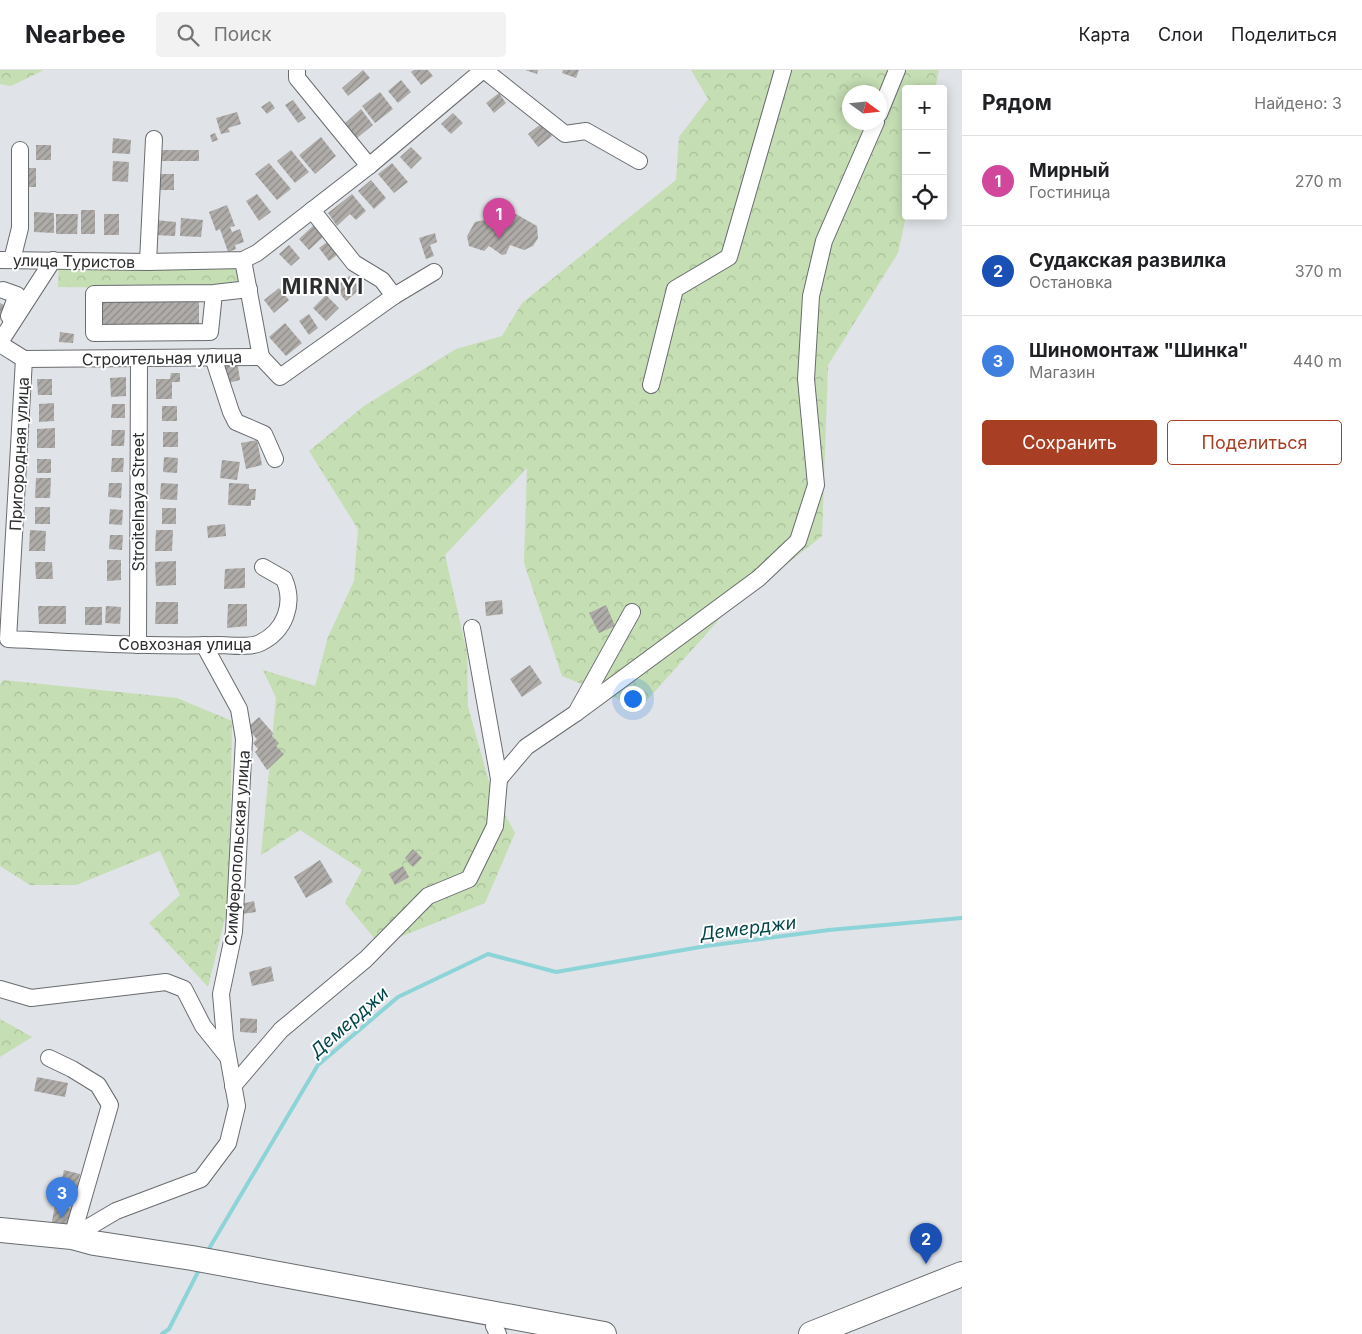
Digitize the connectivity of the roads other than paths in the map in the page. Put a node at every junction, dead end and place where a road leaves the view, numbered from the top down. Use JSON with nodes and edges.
{"nodes":[{"id":1,"x":483,"y":70,"type":"edge"},
{"id":2,"x":783,"y":70,"type":"edge"},
{"id":3,"x":898,"y":70,"type":"edge"},
{"id":4,"x":297,"y":74,"type":"edge"},
{"id":5,"x":887,"y":97,"type":"edge"},
{"id":6,"x":873,"y":130,"type":"edge"},
{"id":7,"x":154,"y":138,"type":"dead end"},
{"id":8,"x":20,"y":150,"type":"dead end"},
{"id":9,"x":639,"y":161,"type":"dead end"},
{"id":10,"x":369,"y":166,"type":"junction"},
{"id":11,"x":312,"y":210,"type":"junction"},
{"id":12,"x":6,"y":260,"type":"edge"},
{"id":13,"x":53,"y":260,"type":"junction"},
{"id":14,"x":243,"y":260,"type":"junction"},
{"id":15,"x":148,"y":262,"type":"junction"},
{"id":16,"x":434,"y":272,"type":"dead end"},
{"id":17,"x":249,"y":289,"type":"junction"},
{"id":18,"x":3,"y":290,"type":"dead end"},
{"id":19,"x":214,"y":293,"type":"junction"},
{"id":20,"x":394,"y":296,"type":"junction"},
{"id":21,"x":0,"y":342,"type":"edge"},
{"id":22,"x":213,"y":357,"type":"junction"},
{"id":23,"x":261,"y":357,"type":"junction"},
{"id":24,"x":140,"y":358,"type":"junction"},
{"id":25,"x":24,"y":359,"type":"junction"},
{"id":26,"x":651,"y":385,"type":"dead end"},
{"id":27,"x":276,"y":459,"type":"dead end"},
{"id":28,"x":264,"y":568,"type":"dead end"},
{"id":29,"x":632,"y":612,"type":"dead end"},
{"id":30,"x":472,"y":628,"type":"dead end"},
{"id":31,"x":8,"y":640,"type":"joint"},
{"id":32,"x":138,"y":645,"type":"junction"},
{"id":33,"x":204,"y":646,"type":"junction"},
{"id":34,"x":576,"y":712,"type":"junction"},
{"id":35,"x":499,"y":779,"type":"junction"},
{"id":36,"x":0,"y":989,"type":"edge"},
{"id":37,"x":48,"y":1058,"type":"dead end"},
{"id":38,"x":228,"y":1058,"type":"junction"},
{"id":39,"x":233,"y":1086,"type":"junction"},
{"id":40,"x":0,"y":1230,"type":"edge"},
{"id":41,"x":72,"y":1237,"type":"junction"},
{"id":42,"x":0,"y":1243,"type":"edge"},
{"id":43,"x":201,"y":1264,"type":"junction"},
{"id":44,"x":962,"y":1274,"type":"edge"},
{"id":45,"x":496,"y":1330,"type":"edge"},
{"id":46,"x":539,"y":1334,"type":"edge"},
{"id":47,"x":604,"y":1334,"type":"edge"},
{"id":48,"x":811,"y":1334,"type":"edge"}],
"edges":[{"from":1,"to":9,"type":"street"},
{"from":1,"to":10,"type":"street","name":"улица Туристов"},
{"from":2,"to":26,"type":"street"},
{"from":3,"to":5,"type":"street"},
{"from":4,"to":10,"type":"street"},
{"from":6,"to":34,"type":"street"},
{"from":7,"to":15,"type":"street","name":"улица Туристов"},
{"from":8,"to":12,"type":"street"},
{"from":10,"to":11,"type":"street","name":"улица Туристов"},
{"from":11,"to":14,"type":"street","name":"улица Туристов"},
{"from":11,"to":20,"type":"street"},
{"from":12,"to":13,"type":"street","name":"улица Туристов"},
{"from":13,"to":15,"type":"street","name":"улица Туристов"},
{"from":13,"to":21,"type":"street"},
{"from":14,"to":15,"type":"street","name":"улица Туристов"},
{"from":14,"to":17,"type":"street","name":"Строительная улица"},
{"from":16,"to":20,"type":"street"},
{"from":17,"to":19,"type":"street"},
{"from":17,"to":23,"type":"street","name":"Строительная улица"},
{"from":18,"to":21,"type":"street"},
{"from":19,"to":19,"type":"street"},
{"from":20,"to":23,"type":"street"},
{"from":21,"to":25,"type":"street"},
{"from":22,"to":23,"type":"street","name":"Строительная улица"},
{"from":22,"to":24,"type":"street","name":"Строительная улица"},
{"from":22,"to":27,"type":"street"},
{"from":24,"to":25,"type":"street","name":"Строительная улица"},
{"from":24,"to":32,"type":"street","name":"Stroitelnaya Street"},
{"from":25,"to":31,"type":"street","name":"Пригородная улица"},
{"from":28,"to":33,"type":"street","name":"Совхозная улица"},
{"from":29,"to":34,"type":"street"},
{"from":30,"to":35,"type":"street"},
{"from":31,"to":32,"type":"street","name":"Совхозная улица"},
{"from":32,"to":33,"type":"street","name":"Совхозная улица"},
{"from":33,"to":38,"type":"street","name":"Симферопольская улица"},
{"from":34,"to":35,"type":"street"},
{"from":35,"to":39,"type":"street"},
{"from":36,"to":38,"type":"street","name":"Симферопольская улица"},
{"from":37,"to":41,"type":"street"},
{"from":38,"to":39,"type":"street","name":"Симферопольская улица"},
{"from":39,"to":41,"type":"street","name":"Симферопольская улица"},
{"from":40,"to":41,"type":"highway"},
{"from":41,"to":43,"type":"highway"},
{"from":42,"to":43,"type":"highway"},
{"from":43,"to":45,"type":"highway"},
{"from":43,"to":47,"type":"highway"},
{"from":44,"to":48,"type":"highway"},
{"from":45,"to":46,"type":"highway"}]}
